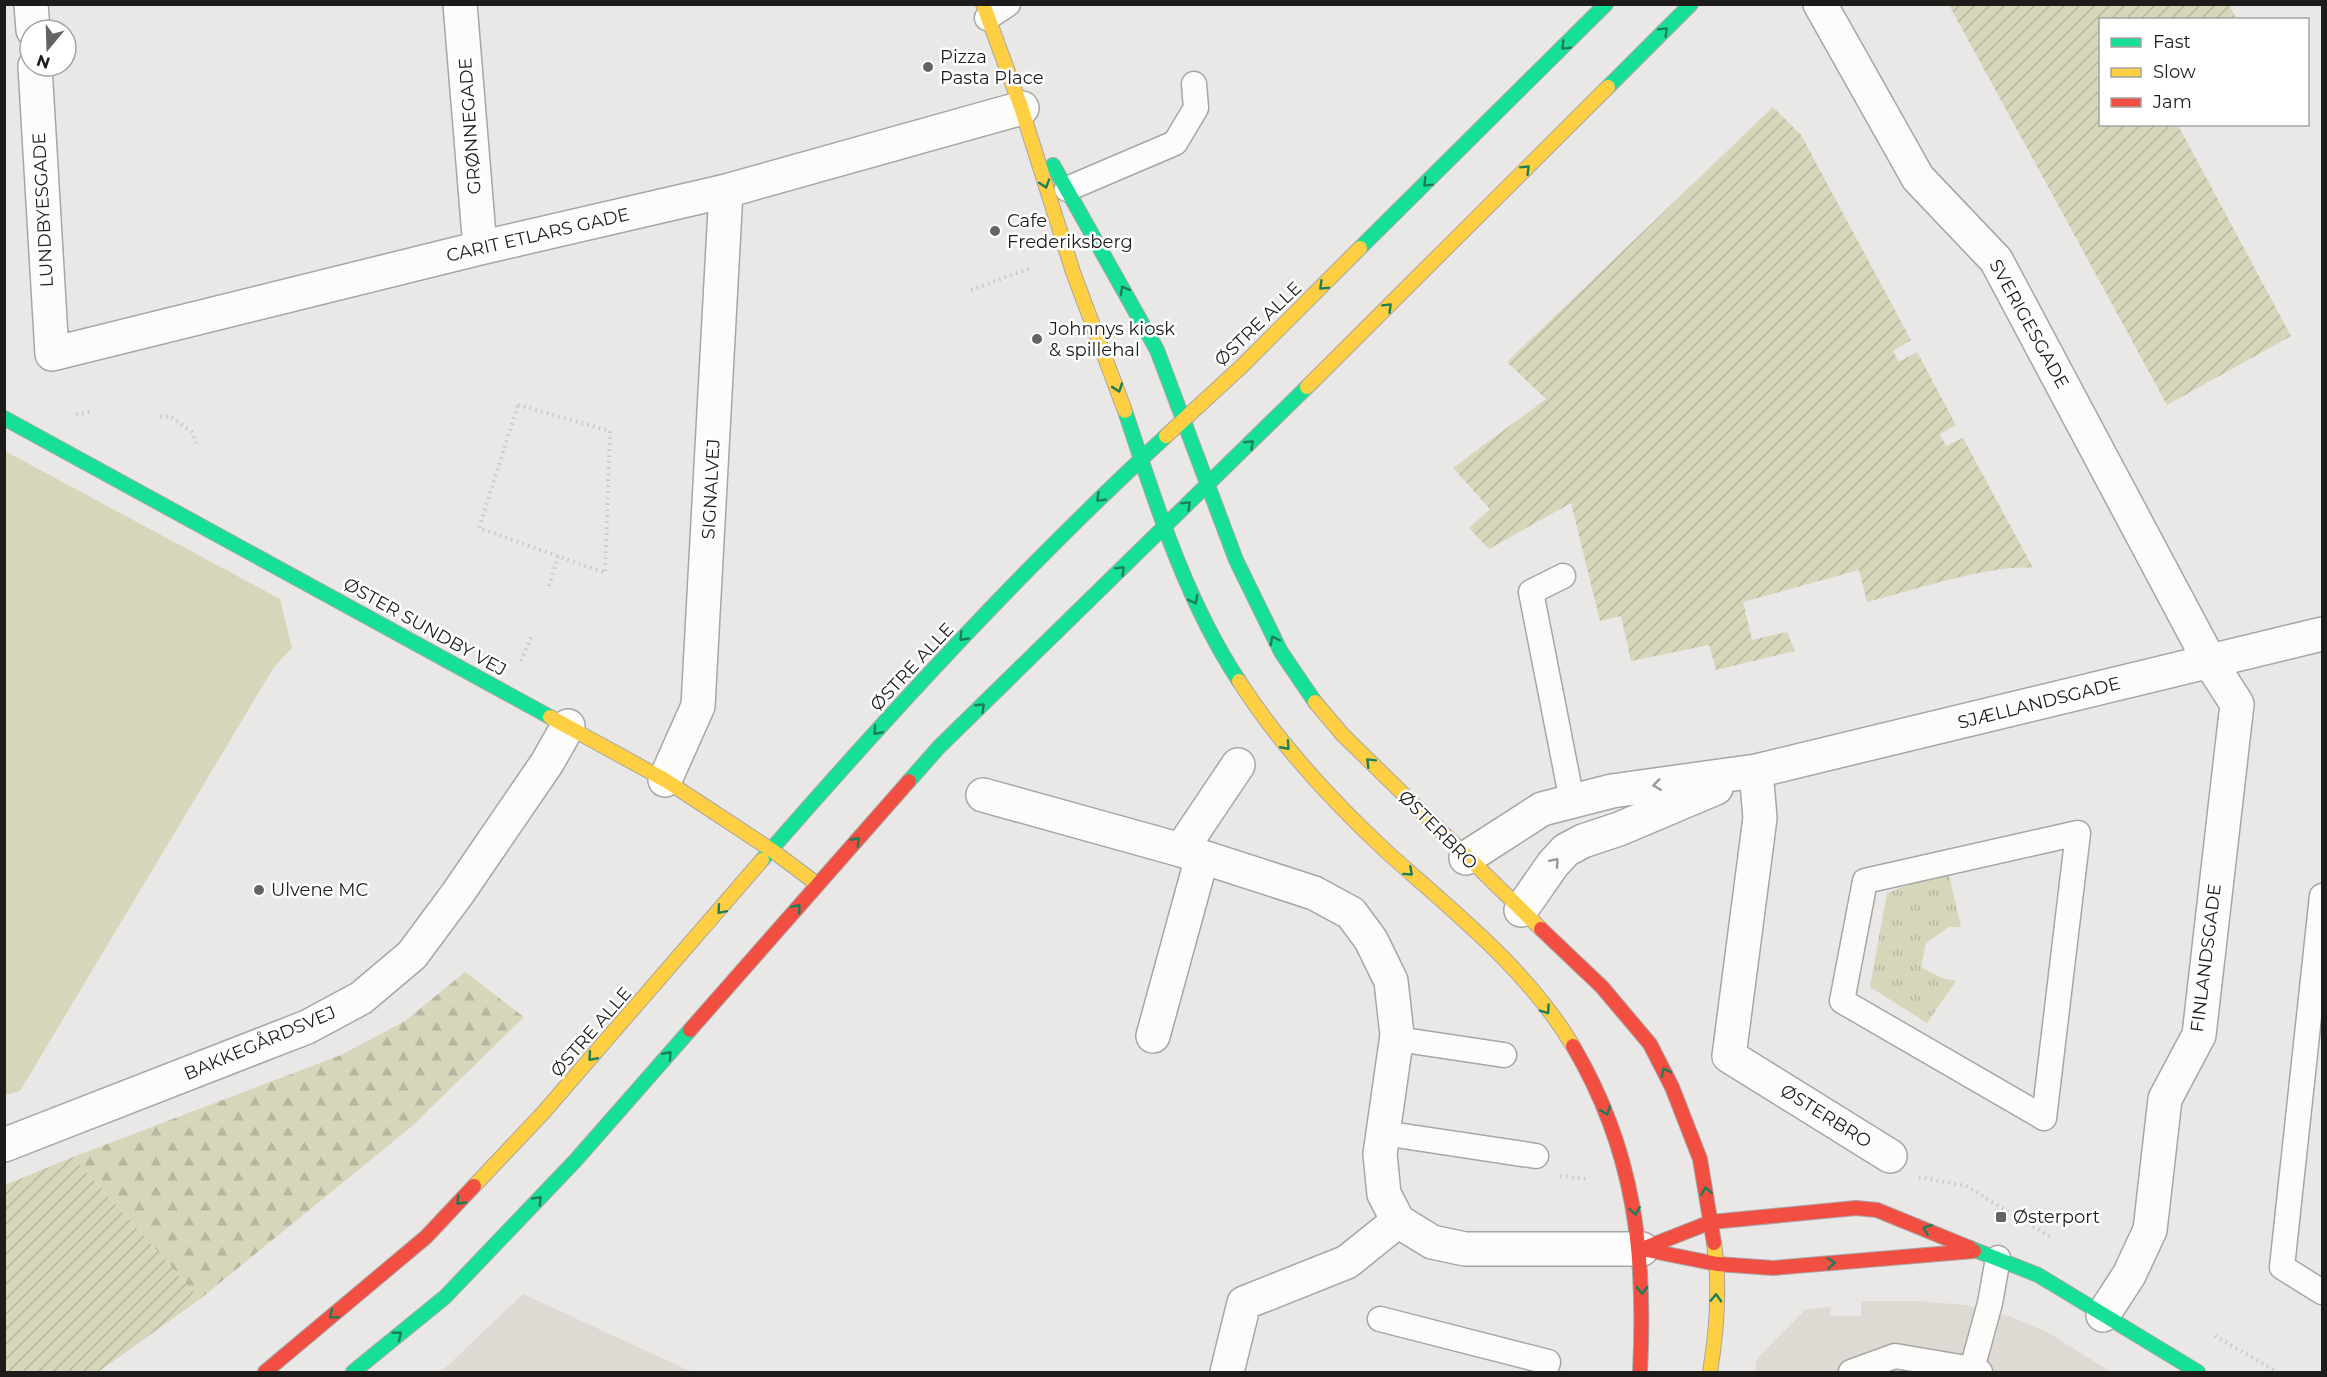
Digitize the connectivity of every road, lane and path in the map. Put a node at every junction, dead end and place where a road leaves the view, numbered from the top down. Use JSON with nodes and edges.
{"nodes":[{"id":1,"x":460,"y":4,"type":"edge"},
{"id":2,"x":1008,"y":4,"type":"edge"},
{"id":3,"x":1606,"y":4,"type":"edge"},
{"id":4,"x":1691,"y":4,"type":"edge"},
{"id":5,"x":1820,"y":4,"type":"edge"},
{"id":6,"x":985,"y":11,"type":"edge"},
{"id":7,"x":36,"y":78,"type":"edge"},
{"id":8,"x":1194,"y":84,"type":"dead end"},
{"id":9,"x":1022,"y":108,"type":"junction"},
{"id":10,"x":1067,"y":189,"type":"junction"},
{"id":11,"x":726,"y":191,"type":"junction"},
{"id":12,"x":480,"y":248,"type":"junction"},
{"id":13,"x":1067,"y":255,"type":"junction"},
{"id":14,"x":971,"y":290,"type":"dead end"},
{"id":15,"x":52,"y":354,"type":"joint"},
{"id":16,"x":90,"y":412,"type":"dead end"},
{"id":17,"x":78,"y":414,"type":"dead end"},
{"id":18,"x":160,"y":417,"type":"dead end"},
{"id":19,"x":4,"y":418,"type":"edge"},
{"id":20,"x":1183,"y":419,"type":"junction"},
{"id":21,"x":196,"y":443,"type":"dead end"},
{"id":22,"x":1142,"y":458,"type":"junction"},
{"id":23,"x":1208,"y":485,"type":"junction"},
{"id":24,"x":1166,"y":526,"type":"junction"},
{"id":25,"x":558,"y":556,"type":"junction"},
{"id":26,"x":1563,"y":576,"type":"dead end"},
{"id":27,"x":549,"y":585,"type":"dead end"},
{"id":28,"x":2322,"y":634,"type":"edge"},
{"id":29,"x":2210,"y":662,"type":"junction"},
{"id":30,"x":568,"y":726,"type":"junction"},
{"id":31,"x":1238,"y":765,"type":"dead end"},
{"id":32,"x":1756,"y":771,"type":"junction"},
{"id":33,"x":665,"y":780,"type":"junction"},
{"id":34,"x":983,"y":795,"type":"dead end"},
{"id":35,"x":1572,"y":801,"type":"junction"},
{"id":36,"x":773,"y":851,"type":"junction"},
{"id":37,"x":1191,"y":854,"type":"junction"},
{"id":38,"x":1466,"y":858,"type":"junction"},
{"id":39,"x":817,"y":884,"type":"junction"},
{"id":40,"x":2322,"y":896,"type":"edge"},
{"id":41,"x":1521,"y":910,"type":"junction"},
{"id":42,"x":2061,"y":981,"type":"joint"},
{"id":43,"x":1154,"y":1036,"type":"dead end"},
{"id":44,"x":1396,"y":1039,"type":"junction"},
{"id":45,"x":1504,"y":1055,"type":"dead end"},
{"id":46,"x":1383,"y":1133,"type":"junction"},
{"id":47,"x":4,"y":1145,"type":"edge"},
{"id":48,"x":1536,"y":1156,"type":"dead end"},
{"id":49,"x":1900,"y":1166,"type":"joint"},
{"id":50,"x":1398,"y":1221,"type":"junction"},
{"id":51,"x":1711,"y":1222,"type":"junction"},
{"id":52,"x":2062,"y":1245,"type":"dead end"},
{"id":53,"x":1642,"y":1250,"type":"junction"},
{"id":54,"x":1990,"y":1254,"type":"junction"},
{"id":55,"x":1718,"y":1264,"type":"junction"},
{"id":56,"x":2322,"y":1292,"type":"edge"},
{"id":57,"x":2103,"y":1315,"type":"junction"},
{"id":58,"x":1380,"y":1319,"type":"dead end"},
{"id":59,"x":1976,"y":1371,"type":"edge"},
{"id":60,"x":2193,"y":1371,"type":"edge"},
{"id":61,"x":265,"y":1372,"type":"edge"},
{"id":62,"x":353,"y":1372,"type":"edge"},
{"id":63,"x":1227,"y":1372,"type":"edge"},
{"id":64,"x":1545,"y":1372,"type":"edge"},
{"id":65,"x":1640,"y":1372,"type":"edge"},
{"id":66,"x":1710,"y":1372,"type":"edge"},
{"id":67,"x":1851,"y":1372,"type":"edge"}],
"edges":[{"from":1,"to":12,"type":"street","name":"GRØNNEGADE"},
{"from":2,"to":6,"type":"lane"},
{"from":3,"to":20,"type":"street","name":"ØSTRE ALLE","one_way":true},
{"from":23,"to":4,"type":"street","one_way":true},
{"from":5,"to":29,"type":"street","name":"SVERIGESGADE"},
{"from":6,"to":9,"type":"street"},
{"from":7,"to":15,"type":"street","name":"LUNDBYESGADE"},
{"from":8,"to":10,"type":"lane"},
{"from":9,"to":10,"type":"street","name":"ØSTERBRO"},
{"from":9,"to":11,"type":"street","name":"CARIT ETLARS GADE"},
{"from":9,"to":13,"type":"street","one_way":true},
{"from":20,"to":10,"type":"street","name":"ØSTERBRO","one_way":true},
{"from":11,"to":12,"type":"street","name":"CARIT ETLARS GADE"},
{"from":11,"to":33,"type":"street","name":"SIGNALVEJ"},
{"from":12,"to":15,"type":"street","name":"CARIT ETLARS GADE"},
{"from":13,"to":14,"type":"path"},
{"from":13,"to":22,"type":"street","one_way":true},
{"from":16,"to":17,"type":"path"},
{"from":18,"to":21,"type":"path"},
{"from":19,"to":30,"type":"street","name":"ØSTER SUNDBY VEJ"},
{"from":20,"to":22,"type":"street","name":"ØSTRE ALLE"},
{"from":20,"to":23,"type":"street","name":"ØSTERBRO"},
{"from":22,"to":24,"type":"street"},
{"from":22,"to":36,"type":"street","name":"ØSTRE ALLE","one_way":true},
{"from":24,"to":23,"type":"street","one_way":true},
{"from":38,"to":23,"type":"street","name":"ØSTERBRO","one_way":true},
{"from":39,"to":24,"type":"street","one_way":true},
{"from":24,"to":53,"type":"street","one_way":true},
{"from":25,"to":25,"type":"path"},
{"from":25,"to":27,"type":"path"},
{"from":26,"to":35,"type":"lane"},
{"from":28,"to":29,"type":"street","name":"SJÆLLANDSGADE"},
{"from":29,"to":32,"type":"street","name":"SJÆLLANDSGADE"},
{"from":29,"to":57,"type":"street","name":"FINLANDSGADE"},
{"from":30,"to":33,"type":"street","name":"ØSTER SUNDBY VEJ"},
{"from":30,"to":47,"type":"street","name":"BAKKEGÅRDSVEJ"},
{"from":31,"to":37,"type":"street"},
{"from":32,"to":35,"type":"street","name":"SJÆLLANDSGADE","one_way":true},
{"from":41,"to":32,"type":"street","name":"SJÆLLANDSGADE","one_way":true},
{"from":32,"to":49,"type":"street","name":"ØSTERBRO"},
{"from":33,"to":36,"type":"street","name":"ØSTER SUNDBY VEJ"},
{"from":34,"to":37,"type":"street"},
{"from":35,"to":38,"type":"street","name":"SJÆLLANDSGADE"},
{"from":36,"to":39,"type":"street","name":"ØSTER SUNDBY VEJ"},
{"from":36,"to":61,"type":"street","name":"ØSTRE ALLE","one_way":true},
{"from":37,"to":43,"type":"street"},
{"from":37,"to":44,"type":"street"},
{"from":38,"to":41,"type":"street","name":"ØSTERBRO"},
{"from":62,"to":39,"type":"street","one_way":true},
{"from":40,"to":56,"type":"lane"},
{"from":51,"to":41,"type":"street","name":"ØSTERBRO","one_way":true},
{"from":42,"to":42,"type":"lane"},
{"from":44,"to":45,"type":"lane"},
{"from":44,"to":46,"type":"street"},
{"from":46,"to":48,"type":"lane"},
{"from":46,"to":50,"type":"street"},
{"from":49,"to":52,"type":"path"},
{"from":50,"to":53,"type":"street"},
{"from":50,"to":63,"type":"street"},
{"from":51,"to":53,"type":"street"},
{"from":54,"to":51,"type":"street","one_way":true},
{"from":51,"to":55,"type":"street","name":"ØSTERBRO"},
{"from":53,"to":55,"type":"street"},
{"from":53,"to":65,"type":"street","one_way":true},
{"from":55,"to":54,"type":"street","one_way":true},
{"from":54,"to":57,"type":"street"},
{"from":54,"to":59,"type":"lane"},
{"from":66,"to":55,"type":"street","name":"ØSTERBRO","one_way":true},
{"from":57,"to":60,"type":"street"},
{"from":58,"to":64,"type":"lane"},
{"from":59,"to":67,"type":"lane"}]}
